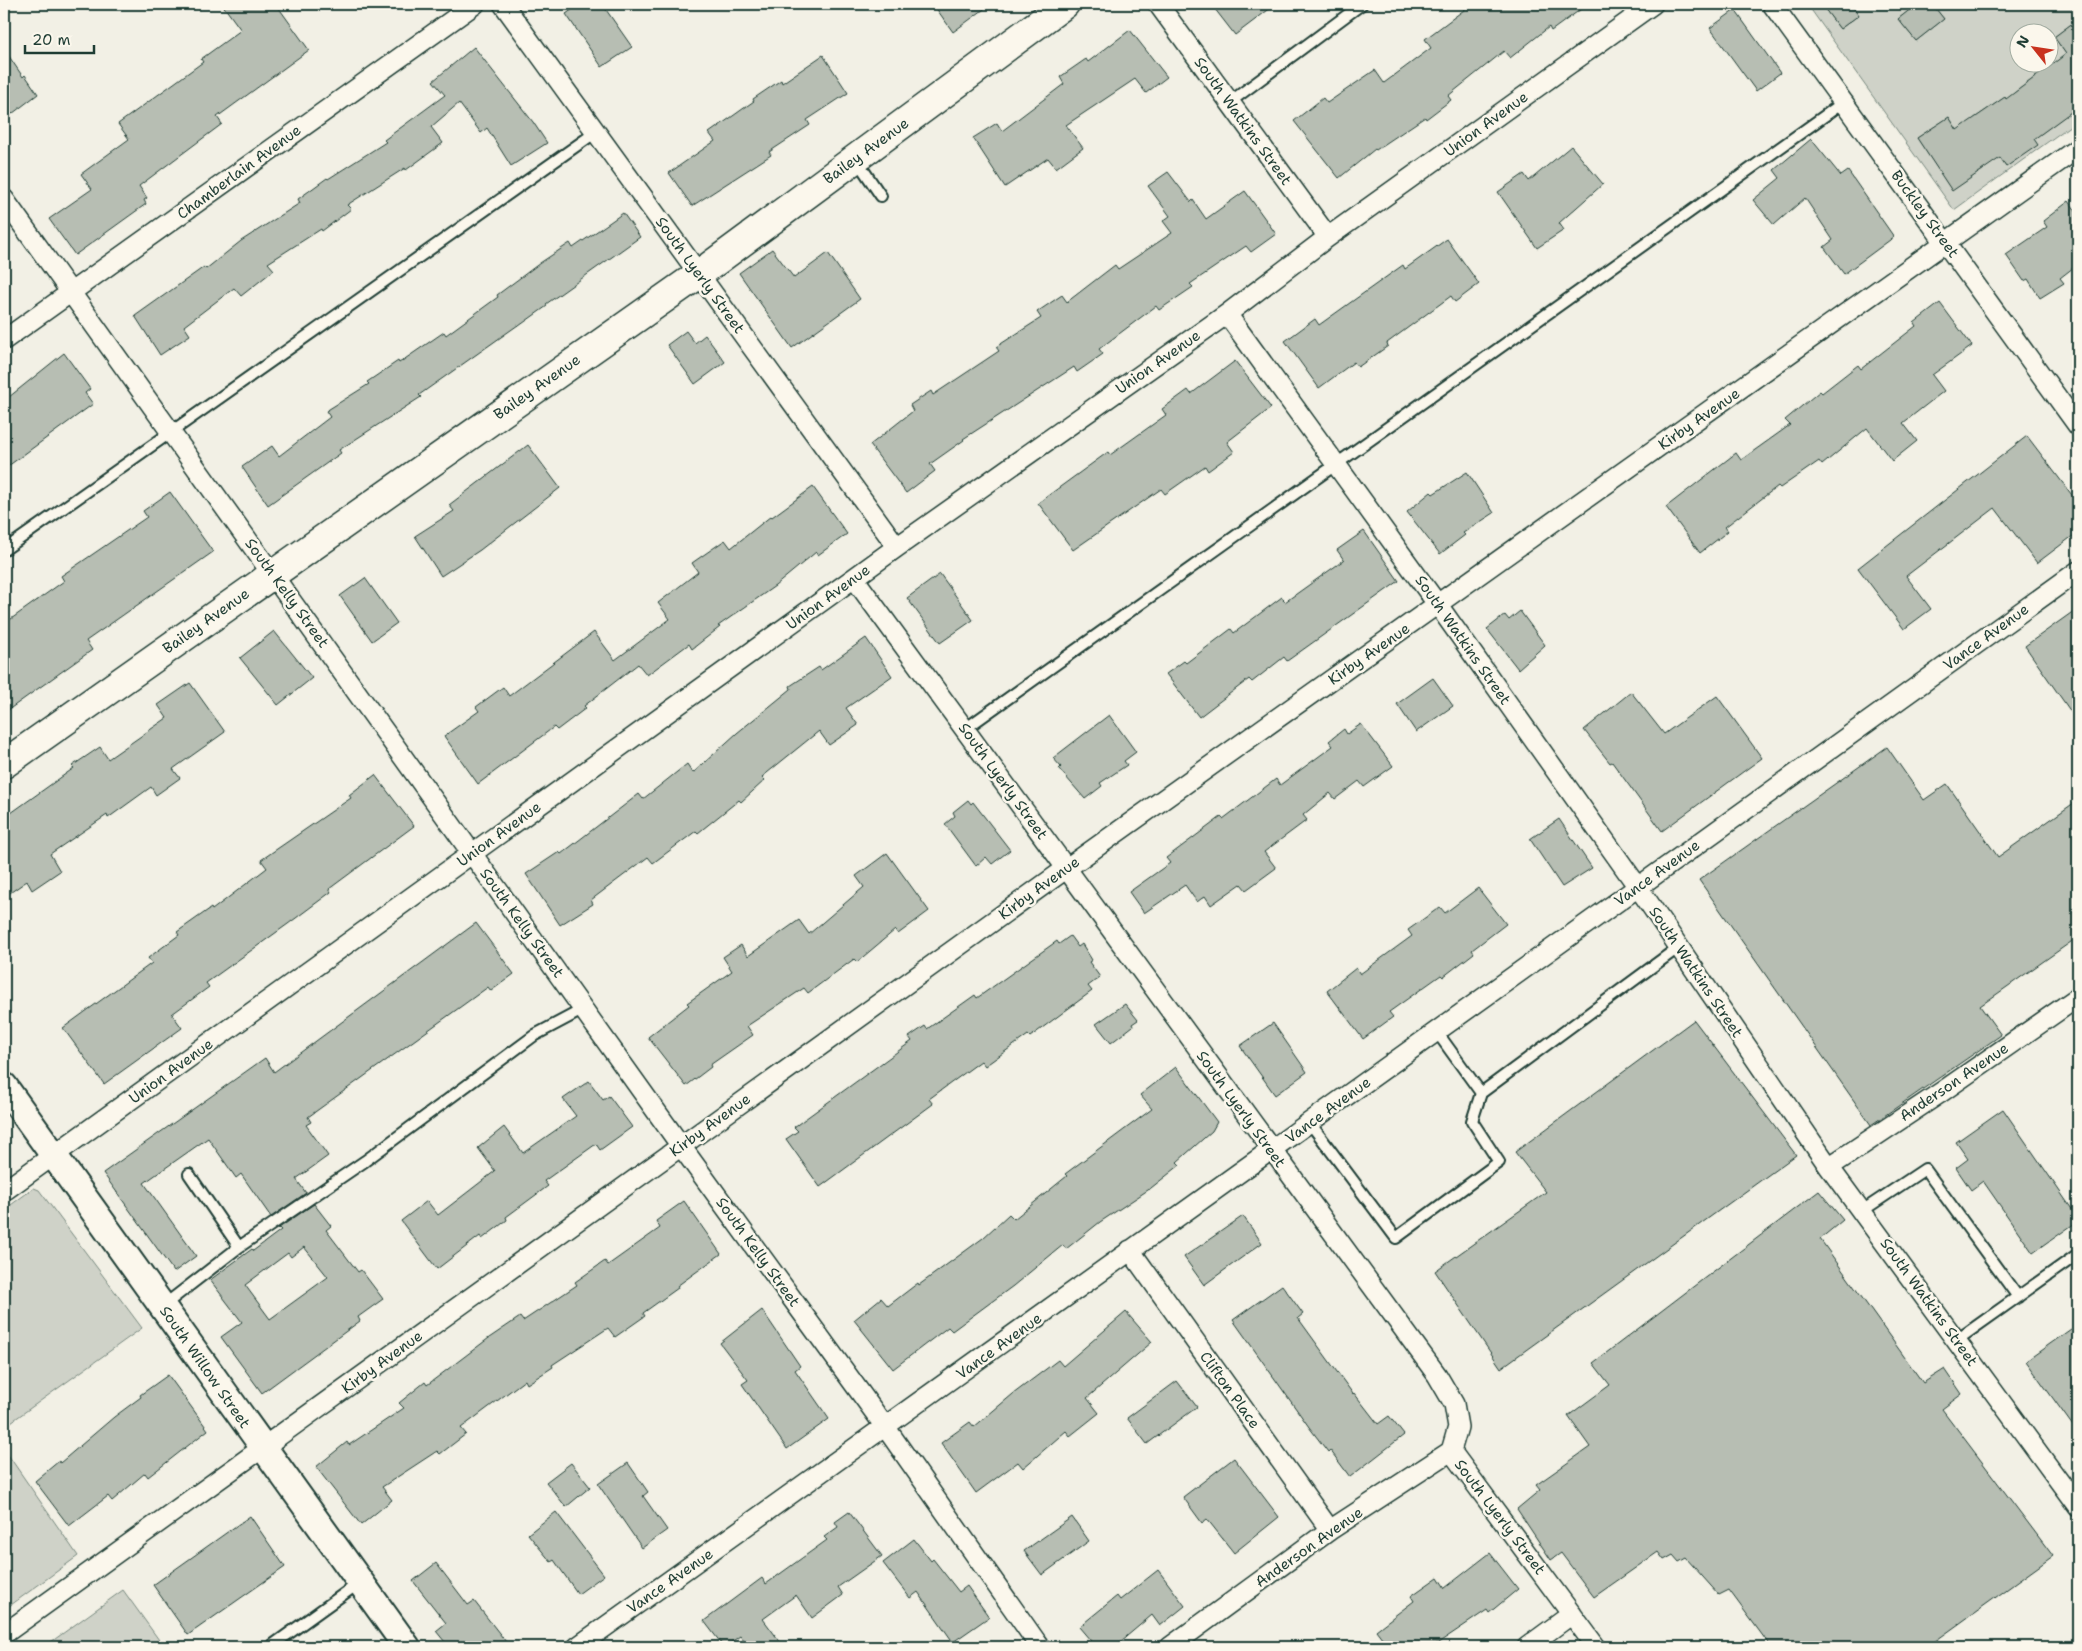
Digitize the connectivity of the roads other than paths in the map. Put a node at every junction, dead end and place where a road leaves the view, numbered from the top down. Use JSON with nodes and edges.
{"nodes":[{"id":1,"x":475,"y":4,"type":"edge"},
{"id":2,"x":503,"y":4,"type":"edge"},
{"id":3,"x":1065,"y":4,"type":"edge"},
{"id":4,"x":1158,"y":4,"type":"edge"},
{"id":5,"x":1362,"y":4,"type":"edge"},
{"id":6,"x":1653,"y":4,"type":"edge"},
{"id":7,"x":1772,"y":4,"type":"edge"},
{"id":8,"x":1230,"y":102,"type":"junction"},
{"id":9,"x":1844,"y":102,"type":"junction"},
{"id":10,"x":596,"y":132,"type":"junction"},
{"id":11,"x":2078,"y":148,"type":"edge"},
{"id":12,"x":855,"y":158,"type":"junction"},
{"id":13,"x":881,"y":196,"type":"dead end"},
{"id":14,"x":4,"y":198,"type":"edge"},
{"id":15,"x":1328,"y":237,"type":"junction"},
{"id":16,"x":1946,"y":243,"type":"junction"},
{"id":17,"x":699,"y":274,"type":"junction"},
{"id":18,"x":72,"y":292,"type":"junction"},
{"id":19,"x":1227,"y":314,"type":"junction"},
{"id":20,"x":4,"y":340,"type":"edge"},
{"id":21,"x":2078,"y":426,"type":"edge"},
{"id":22,"x":171,"y":432,"type":"junction"},
{"id":23,"x":1336,"y":464,"type":"junction"},
{"id":24,"x":897,"y":547,"type":"junction"},
{"id":25,"x":4,"y":550,"type":"edge"},
{"id":26,"x":2078,"y":571,"type":"edge"},
{"id":27,"x":273,"y":574,"type":"junction"},
{"id":28,"x":854,"y":578,"type":"junction"},
{"id":29,"x":1438,"y":605,"type":"junction"},
{"id":30,"x":965,"y":729,"type":"junction"},
{"id":31,"x":4,"y":764,"type":"edge"},
{"id":32,"x":472,"y":853,"type":"junction"},
{"id":33,"x":1067,"y":868,"type":"junction"},
{"id":34,"x":1638,"y":887,"type":"junction"},
{"id":35,"x":1679,"y":946,"type":"junction"},
{"id":36,"x":2078,"y":997,"type":"edge"},
{"id":37,"x":584,"y":1009,"type":"junction"},
{"id":38,"x":1437,"y":1032,"type":"junction"},
{"id":39,"x":4,"y":1086,"type":"edge"},
{"id":40,"x":1481,"y":1093,"type":"junction"},
{"id":41,"x":1310,"y":1124,"type":"junction"},
{"id":42,"x":682,"y":1146,"type":"junction"},
{"id":43,"x":1272,"y":1151,"type":"junction"},
{"id":44,"x":54,"y":1155,"type":"junction"},
{"id":45,"x":1829,"y":1167,"type":"junction"},
{"id":46,"x":189,"y":1174,"type":"dead end"},
{"id":47,"x":4,"y":1191,"type":"edge"},
{"id":48,"x":1862,"y":1211,"type":"junction"},
{"id":49,"x":238,"y":1247,"type":"junction"},
{"id":50,"x":1130,"y":1250,"type":"junction"},
{"id":51,"x":2078,"y":1254,"type":"edge"},
{"id":52,"x":2018,"y":1297,"type":"junction"},
{"id":53,"x":163,"y":1306,"type":"junction"},
{"id":54,"x":1957,"y":1340,"type":"junction"},
{"id":55,"x":886,"y":1428,"type":"junction"},
{"id":56,"x":263,"y":1448,"type":"junction"},
{"id":57,"x":1450,"y":1451,"type":"junction"},
{"id":58,"x":2078,"y":1507,"type":"edge"},
{"id":59,"x":1330,"y":1530,"type":"junction"},
{"id":60,"x":360,"y":1582,"type":"junction"},
{"id":61,"x":1572,"y":1614,"type":"junction"},
{"id":62,"x":4,"y":1634,"type":"edge"},
{"id":63,"x":270,"y":1647,"type":"edge"},
{"id":64,"x":407,"y":1647,"type":"edge"},
{"id":65,"x":577,"y":1647,"type":"edge"},
{"id":66,"x":1040,"y":1647,"type":"edge"},
{"id":67,"x":1170,"y":1647,"type":"edge"},
{"id":68,"x":1527,"y":1647,"type":"edge"},
{"id":69,"x":1596,"y":1647,"type":"edge"}],
"edges":[{"from":1,"to":18,"type":"street","name":"Chamberlain Avenue"},
{"from":2,"to":10,"type":"street","name":"South Lyerly Street"},
{"from":3,"to":12,"type":"main road","name":"Bailey Avenue"},
{"from":4,"to":8,"type":"street","name":"South Watkins Street"},
{"from":5,"to":8,"type":"lane"},
{"from":6,"to":15,"type":"street","name":"Union Avenue"},
{"from":7,"to":9,"type":"street","name":"Buckley Street"},
{"from":8,"to":15,"type":"street","name":"South Watkins Street"},
{"from":9,"to":16,"type":"street","name":"Buckley Street"},
{"from":9,"to":23,"type":"lane"},
{"from":10,"to":17,"type":"street","name":"South Lyerly Street"},
{"from":10,"to":22,"type":"lane"},
{"from":11,"to":16,"type":"street","name":"Kirby Avenue"},
{"from":12,"to":13,"type":"lane"},
{"from":12,"to":17,"type":"main road","name":"Bailey Avenue"},
{"from":14,"to":18,"type":"street","name":"South Kelly Street"},
{"from":15,"to":19,"type":"street","name":"Union Avenue"},
{"from":16,"to":21,"type":"street","name":"Buckley Street"},
{"from":16,"to":29,"type":"street","name":"Kirby Avenue"},
{"from":17,"to":24,"type":"street","name":"South Lyerly Street"},
{"from":17,"to":27,"type":"main road","name":"Bailey Avenue"},
{"from":18,"to":20,"type":"street","name":"Chamberlain Avenue"},
{"from":18,"to":22,"type":"street","name":"South Kelly Street"},
{"from":19,"to":23,"type":"street","name":"South Watkins Street"},
{"from":19,"to":24,"type":"street","name":"Union Avenue"},
{"from":22,"to":25,"type":"lane"},
{"from":22,"to":27,"type":"street","name":"South Kelly Street"},
{"from":23,"to":29,"type":"street","name":"South Watkins Street"},
{"from":23,"to":30,"type":"lane"},
{"from":24,"to":28,"type":"street","name":"Union Avenue"},
{"from":26,"to":34,"type":"street","name":"Vance Avenue"},
{"from":27,"to":31,"type":"main road","name":"Bailey Avenue"},
{"from":27,"to":32,"type":"street","name":"South Kelly Street"},
{"from":28,"to":30,"type":"street","name":"South Lyerly Street"},
{"from":28,"to":32,"type":"street","name":"Union Avenue"},
{"from":29,"to":33,"type":"street","name":"Kirby Avenue"},
{"from":29,"to":34,"type":"street","name":"South Watkins Street"},
{"from":30,"to":33,"type":"street","name":"South Lyerly Street"},
{"from":32,"to":37,"type":"street","name":"South Kelly Street"},
{"from":32,"to":44,"type":"street","name":"Union Avenue"},
{"from":33,"to":42,"type":"street","name":"Kirby Avenue"},
{"from":33,"to":43,"type":"street","name":"South Lyerly Street"},
{"from":34,"to":35,"type":"street","name":"South Watkins Street"},
{"from":34,"to":38,"type":"street","name":"Vance Avenue"},
{"from":35,"to":40,"type":"lane"},
{"from":35,"to":45,"type":"street","name":"South Watkins Street"},
{"from":36,"to":45,"type":"street","name":"Anderson Avenue"},
{"from":37,"to":42,"type":"street","name":"South Kelly Street"},
{"from":37,"to":49,"type":"lane"},
{"from":38,"to":40,"type":"lane"},
{"from":38,"to":41,"type":"street","name":"Vance Avenue"},
{"from":39,"to":44,"type":"main road","name":"South Willow Street"},
{"from":40,"to":41,"type":"lane"},
{"from":41,"to":43,"type":"street","name":"Vance Avenue"},
{"from":42,"to":55,"type":"street","name":"South Kelly Street"},
{"from":42,"to":56,"type":"street","name":"Kirby Avenue"},
{"from":43,"to":50,"type":"street","name":"Vance Avenue"},
{"from":43,"to":57,"type":"street","name":"South Lyerly Street"},
{"from":44,"to":47,"type":"street","name":"Union Avenue"},
{"from":44,"to":53,"type":"main road","name":"South Willow Street"},
{"from":45,"to":48,"type":"street","name":"South Watkins Street"},
{"from":46,"to":49,"type":"lane"},
{"from":48,"to":52,"type":"lane"},
{"from":48,"to":54,"type":"street","name":"South Watkins Street"},
{"from":49,"to":53,"type":"lane"},
{"from":50,"to":55,"type":"street","name":"Vance Avenue"},
{"from":50,"to":59,"type":"street","name":"Clifton Place"},
{"from":51,"to":52,"type":"lane"},
{"from":52,"to":54,"type":"lane"},
{"from":53,"to":56,"type":"main road","name":"South Willow Street"},
{"from":54,"to":58,"type":"street","name":"South Watkins Street"},
{"from":55,"to":65,"type":"street","name":"Vance Avenue"},
{"from":55,"to":66,"type":"street","name":"South Kelly Street"},
{"from":56,"to":60,"type":"main road","name":"South Willow Street"},
{"from":56,"to":62,"type":"street","name":"Kirby Avenue"},
{"from":57,"to":59,"type":"street","name":"Anderson Avenue"},
{"from":57,"to":61,"type":"street","name":"South Lyerly Street"},
{"from":59,"to":67,"type":"street","name":"Anderson Avenue"},
{"from":60,"to":63,"type":"lane"},
{"from":60,"to":64,"type":"main road","name":"South Willow Street"},
{"from":61,"to":68,"type":"street"},
{"from":61,"to":69,"type":"street","name":"South Lyerly Street"}]}
